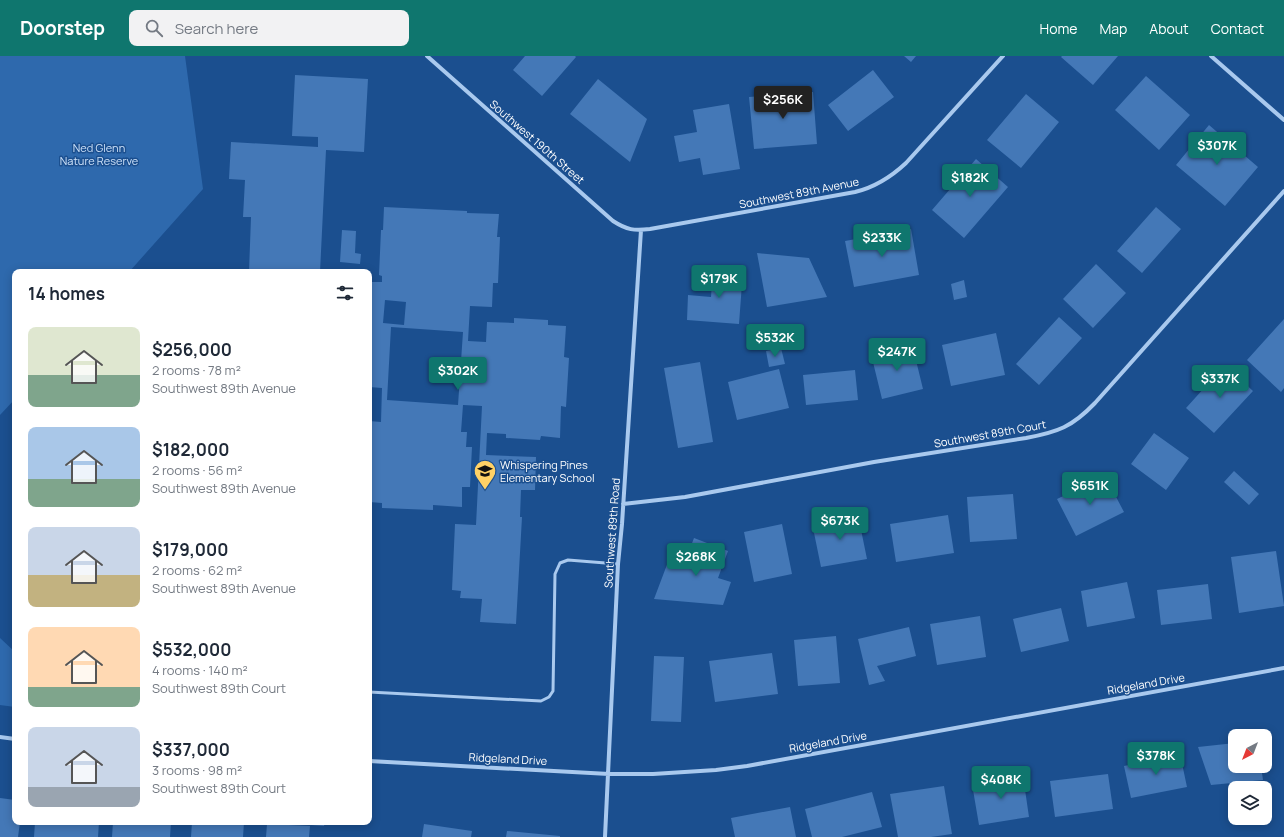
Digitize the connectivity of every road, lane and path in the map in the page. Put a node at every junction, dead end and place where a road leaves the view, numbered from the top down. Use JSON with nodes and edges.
{"nodes":[{"id":1,"x":427,"y":56,"type":"edge"},
{"id":2,"x":1003,"y":56,"type":"edge"},
{"id":3,"x":1212,"y":56,"type":"edge"},
{"id":4,"x":1284,"y":120,"type":"edge"},
{"id":5,"x":1284,"y":191,"type":"edge"},
{"id":6,"x":641,"y":230,"type":"junction"},
{"id":7,"x":623,"y":504,"type":"junction"},
{"id":8,"x":618,"y":564,"type":"junction"},
{"id":9,"x":1284,"y":668,"type":"edge"},
{"id":10,"x":372,"y":692,"type":"edge"},
{"id":11,"x":0,"y":737,"type":"edge"},
{"id":12,"x":12,"y":739,"type":"edge"},
{"id":13,"x":372,"y":761,"type":"edge"},
{"id":14,"x":608,"y":774,"type":"junction"},
{"id":15,"x":605,"y":837,"type":"edge"}],
"edges":[{"from":1,"to":6,"type":"street","name":"Southwest 190th Street"},
{"from":2,"to":6,"type":"street","name":"Southwest 89th Avenue"},
{"from":3,"to":4,"type":"street"},
{"from":5,"to":7,"type":"street","name":"Southwest 89th Court"},
{"from":6,"to":7,"type":"street","name":"Southwest 89th Road"},
{"from":7,"to":8,"type":"street","name":"Southwest 89th Road"},
{"from":8,"to":10,"type":"lane"},
{"from":8,"to":14,"type":"street","name":"Southwest 89th Road"},
{"from":9,"to":14,"type":"street","name":"Ridgeland Drive"},
{"from":11,"to":12,"type":"street"},
{"from":13,"to":14,"type":"street","name":"Ridgeland Drive"},
{"from":14,"to":15,"type":"street","name":"Southwest 89th Road"}]}
